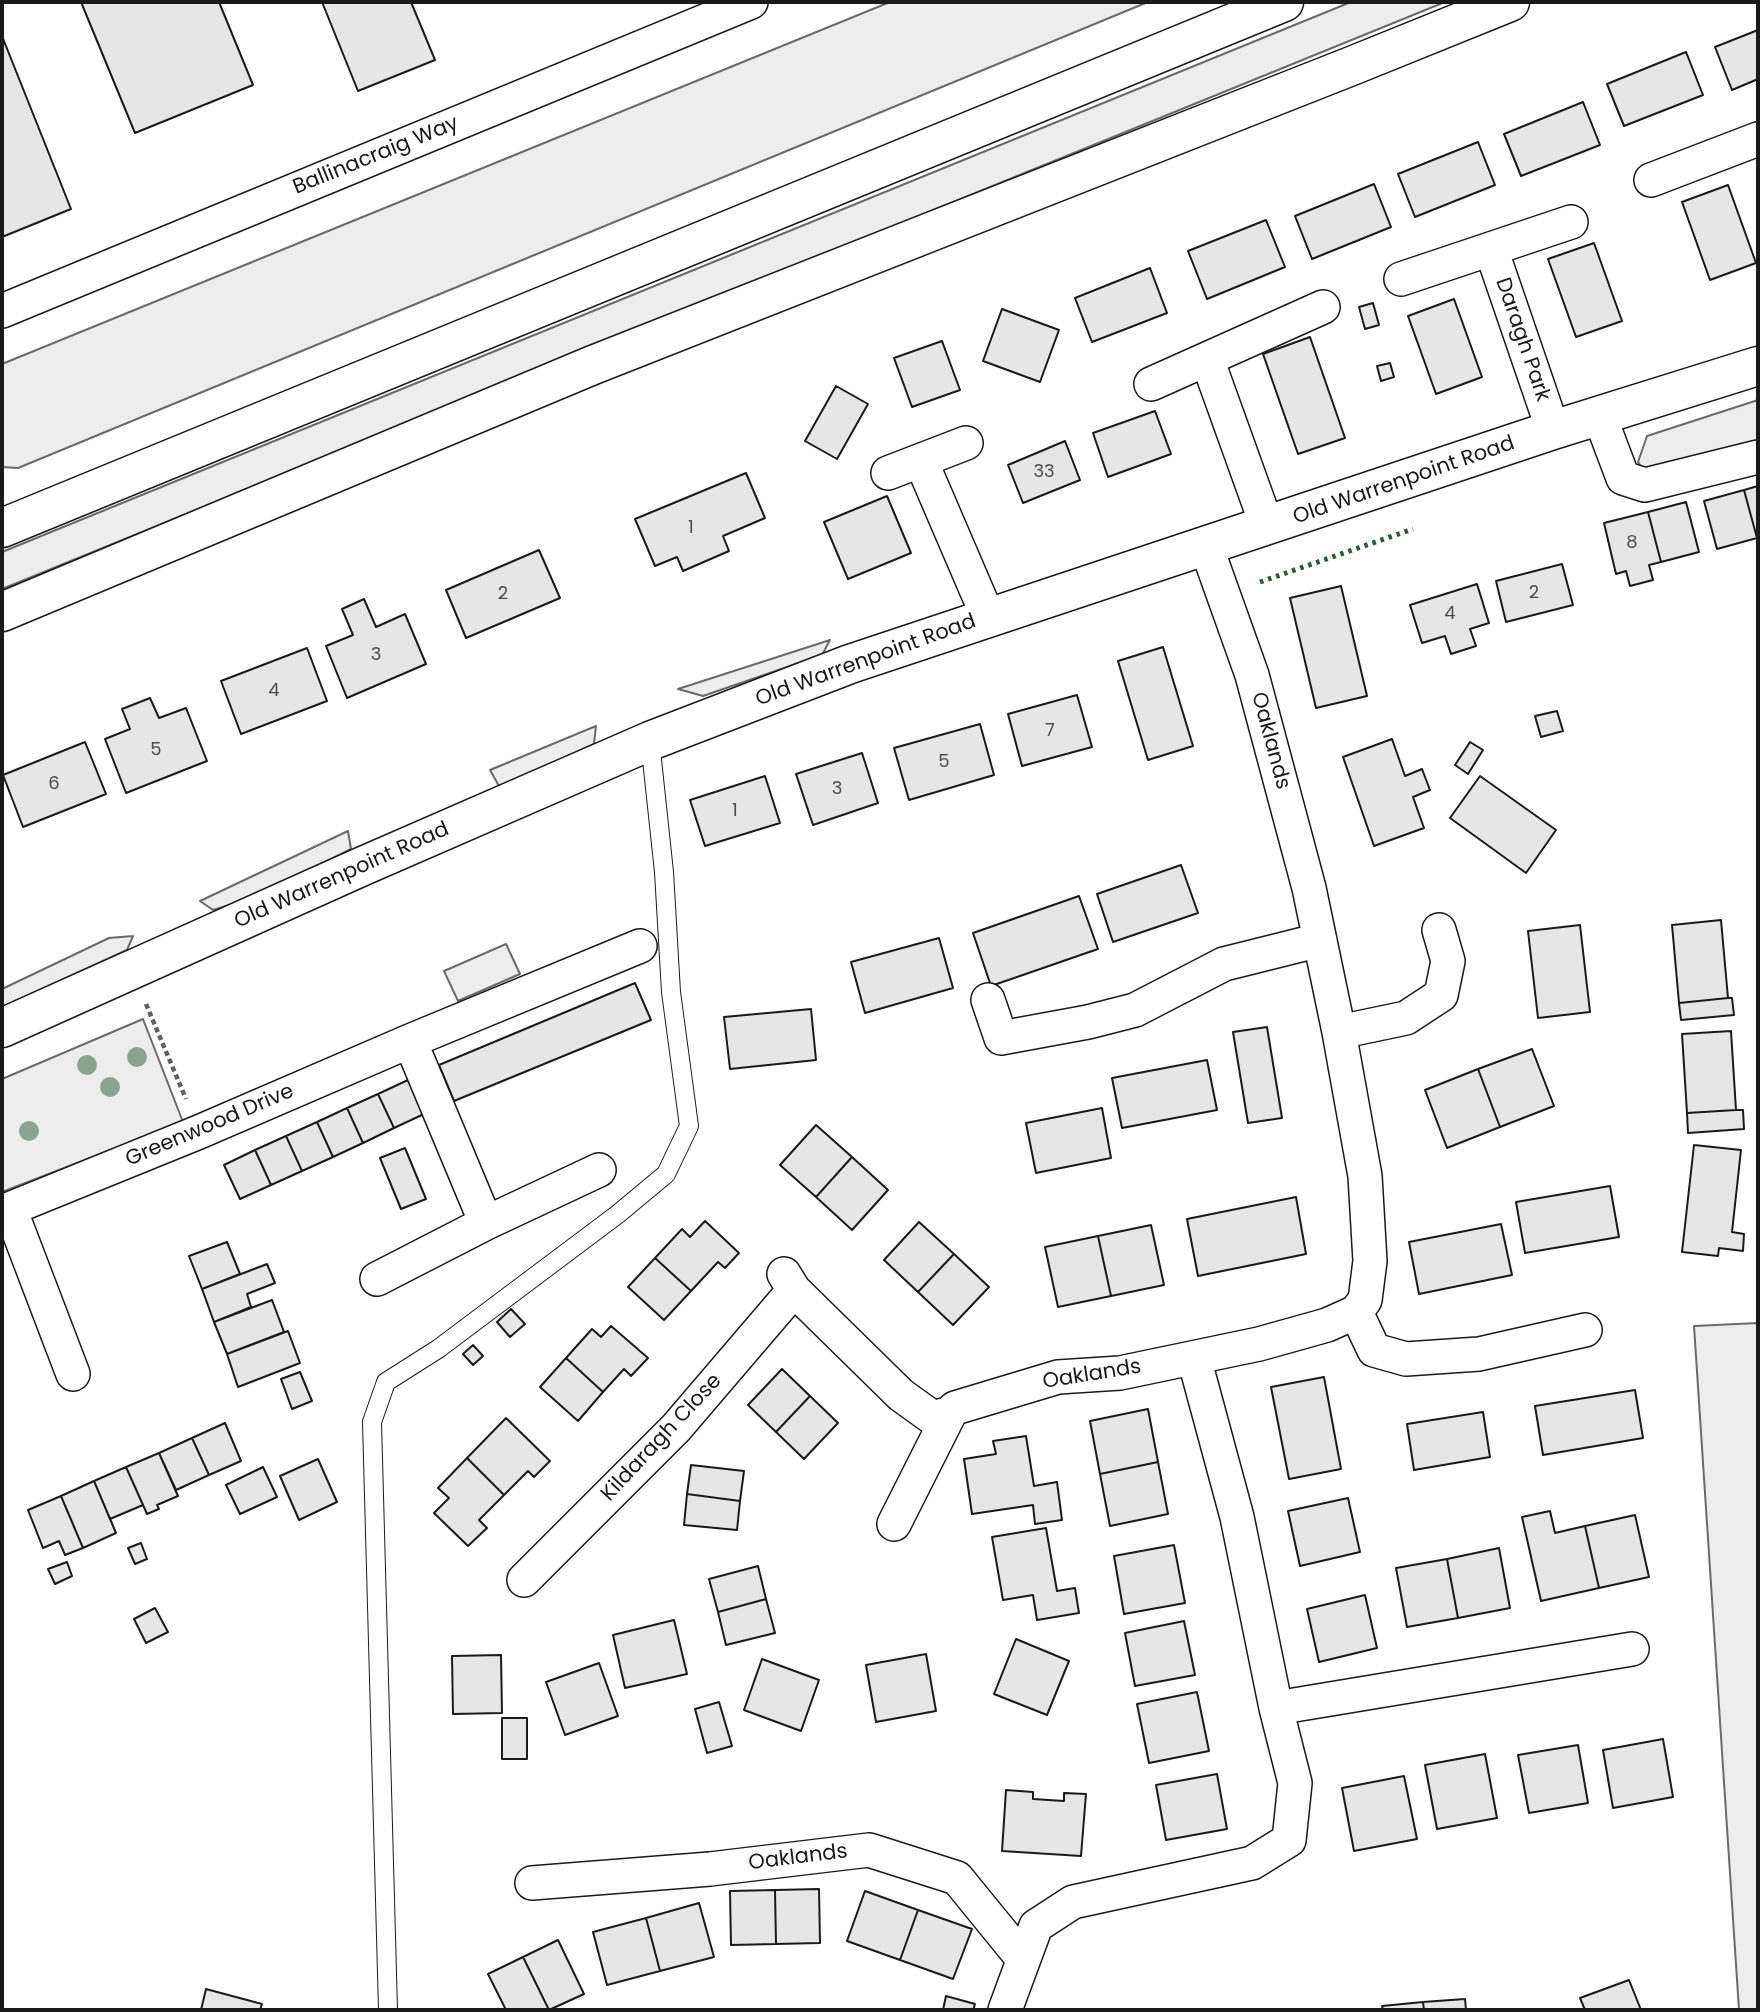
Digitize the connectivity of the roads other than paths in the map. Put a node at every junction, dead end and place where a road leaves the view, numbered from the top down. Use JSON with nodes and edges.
{"nodes":[{"id":1,"x":751,"y":2,"type":"edge"},
{"id":2,"x":1284,"y":2,"type":"edge"},
{"id":3,"x":1510,"y":2,"type":"edge"},
{"id":4,"x":1758,"y":141,"type":"edge"},
{"id":5,"x":1651,"y":180,"type":"dead end"},
{"id":6,"x":1571,"y":222,"type":"dead end"},
{"id":7,"x":1491,"y":249,"type":"junction"},
{"id":8,"x":1401,"y":279,"type":"dead end"},
{"id":9,"x":1323,"y":307,"type":"dead end"},
{"id":10,"x":2,"y":311,"type":"edge"},
{"id":11,"x":1208,"y":359,"type":"junction"},
{"id":12,"x":1758,"y":366,"type":"edge"},
{"id":13,"x":1151,"y":384,"type":"dead end"},
{"id":14,"x":1600,"y":417,"type":"junction"},
{"id":15,"x":1553,"y":430,"type":"junction"},
{"id":16,"x":966,"y":443,"type":"dead end"},
{"id":17,"x":1758,"y":457,"type":"edge"},
{"id":18,"x":921,"y":461,"type":"junction"},
{"id":19,"x":888,"y":473,"type":"dead end"},
{"id":20,"x":1267,"y":526,"type":"junction"},
{"id":21,"x":2,"y":528,"type":"edge"},
{"id":22,"x":1206,"y":545,"type":"junction"},
{"id":23,"x":2,"y":612,"type":"edge"},
{"id":24,"x":988,"y":617,"type":"junction"},
{"id":25,"x":650,"y":741,"type":"junction"},
{"id":26,"x":1439,"y":930,"type":"dead end"},
{"id":27,"x":1320,"y":940,"type":"junction"},
{"id":28,"x":640,"y":946,"type":"dead end"},
{"id":29,"x":988,"y":1000,"type":"dead end"},
{"id":30,"x":2,"y":1028,"type":"edge"},
{"id":31,"x":1339,"y":1032,"type":"junction"},
{"id":32,"x":410,"y":1041,"type":"junction"},
{"id":33,"x":599,"y":1170,"type":"dead end"},
{"id":34,"x":6,"y":1211,"type":"edge"},
{"id":35,"x":486,"y":1223,"type":"junction"},
{"id":36,"x":377,"y":1279,"type":"dead end"},
{"id":37,"x":1356,"y":1312,"type":"junction"},
{"id":38,"x":1585,"y":1330,"type":"dead end"},
{"id":39,"x":1194,"y":1358,"type":"junction"},
{"id":40,"x":73,"y":1374,"type":"dead end"},
{"id":41,"x":950,"y":1413,"type":"junction"},
{"id":42,"x":894,"y":1524,"type":"dead end"},
{"id":43,"x":524,"y":1580,"type":"dead end"},
{"id":44,"x":1632,"y":1649,"type":"dead end"},
{"id":45,"x":1276,"y":1708,"type":"junction"},
{"id":46,"x":532,"y":1883,"type":"dead end"},
{"id":47,"x":1023,"y":1959,"type":"junction"},
{"id":48,"x":388,"y":2010,"type":"edge"},
{"id":49,"x":1005,"y":2010,"type":"edge"}],
"edges":[{"from":1,"to":10,"type":"street","name":"Ballinacraig Way"},
{"from":2,"to":21,"type":"main road"},
{"from":3,"to":23,"type":"main road"},
{"from":4,"to":5,"type":"street"},
{"from":6,"to":7,"type":"street","name":"Daragh Park"},
{"from":7,"to":8,"type":"street","name":"Daragh Park"},
{"from":7,"to":15,"type":"street","name":"Daragh Park"},
{"from":9,"to":11,"type":"street"},
{"from":11,"to":13,"type":"street"},
{"from":11,"to":20,"type":"street"},
{"from":12,"to":14,"type":"main road","name":"Old Warrenpoint Road"},
{"from":14,"to":15,"type":"main road","name":"Old Warrenpoint Road"},
{"from":14,"to":17,"type":"street"},
{"from":15,"to":20,"type":"main road","name":"Old Warrenpoint Road"},
{"from":16,"to":18,"type":"street"},
{"from":18,"to":19,"type":"street"},
{"from":18,"to":24,"type":"street"},
{"from":20,"to":22,"type":"main road","name":"Old Warrenpoint Road"},
{"from":22,"to":24,"type":"main road","name":"Old Warrenpoint Road"},
{"from":22,"to":27,"type":"street","name":"Oaklands"},
{"from":24,"to":25,"type":"main road","name":"Old Warrenpoint Road"},
{"from":25,"to":30,"type":"main road","name":"Old Warrenpoint Road"},
{"from":25,"to":48,"type":"lane"},
{"from":26,"to":31,"type":"street"},
{"from":27,"to":29,"type":"street"},
{"from":27,"to":31,"type":"street","name":"Oaklands"},
{"from":28,"to":32,"type":"street","name":"Greenwood Drive"},
{"from":31,"to":37,"type":"street","name":"Oaklands"},
{"from":32,"to":34,"type":"street","name":"Greenwood Drive"},
{"from":32,"to":35,"type":"street"},
{"from":33,"to":35,"type":"street"},
{"from":34,"to":40,"type":"street","name":"Greenwood Drive"},
{"from":35,"to":36,"type":"street"},
{"from":37,"to":38,"type":"street"},
{"from":37,"to":39,"type":"street","name":"Oaklands"},
{"from":39,"to":41,"type":"street","name":"Oaklands"},
{"from":39,"to":45,"type":"street"},
{"from":41,"to":42,"type":"street"},
{"from":41,"to":43,"type":"street","name":"Kildaragh Close"},
{"from":44,"to":45,"type":"street"},
{"from":45,"to":47,"type":"street"},
{"from":46,"to":47,"type":"street","name":"Oaklands"},
{"from":47,"to":49,"type":"street"}]}
